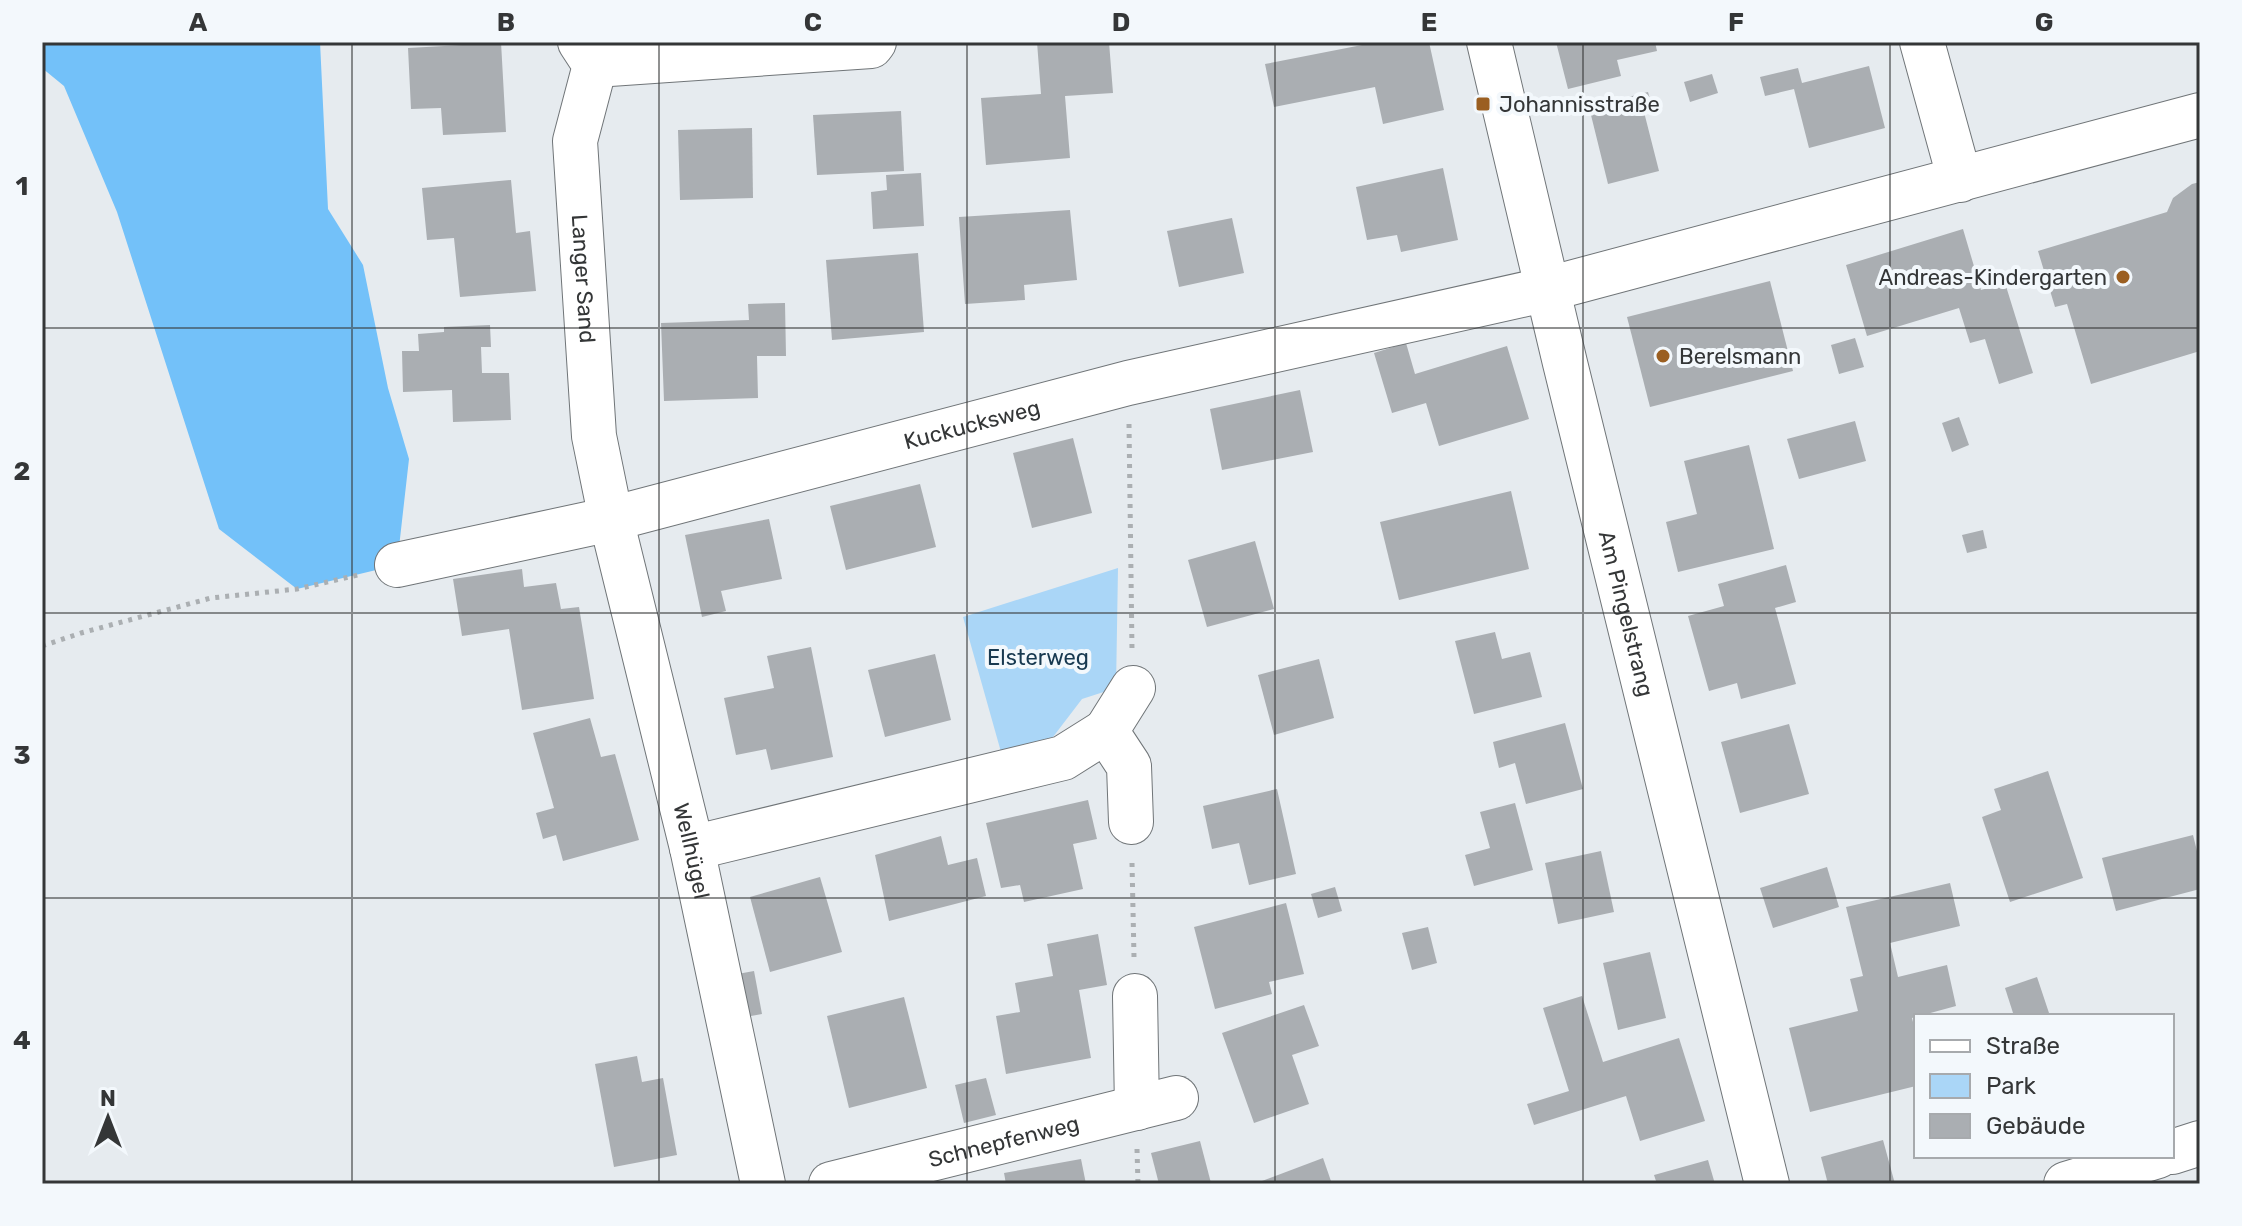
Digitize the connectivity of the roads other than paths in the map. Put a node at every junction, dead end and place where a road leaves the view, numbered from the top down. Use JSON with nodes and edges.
{"nodes":[{"id":1,"x":874,"y":42,"type":"edge"},
{"id":2,"x":1489,"y":42,"type":"edge"},
{"id":3,"x":1922,"y":42,"type":"edge"},
{"id":4,"x":588,"y":54,"type":"edge"},
{"id":5,"x":2200,"y":115,"type":"edge"},
{"id":6,"x":1960,"y":180,"type":"junction"},
{"id":7,"x":1548,"y":289,"type":"junction"},
{"id":8,"x":611,"y":519,"type":"junction"},
{"id":9,"x":397,"y":565,"type":"road end"},
{"id":10,"x":1133,"y":688,"type":"road end"},
{"id":11,"x":1106,"y":731,"type":"junction"},
{"id":12,"x":1131,"y":822,"type":"road end"},
{"id":13,"x":692,"y":848,"type":"junction"},
{"id":14,"x":1135,"y":996,"type":"road end"},
{"id":15,"x":2200,"y":1143,"type":"edge"},
{"id":16,"x":2174,"y":1151,"type":"edge"},
{"id":17,"x":2151,"y":1158,"type":"edge"},
{"id":18,"x":763,"y":1184,"type":"edge"},
{"id":19,"x":831,"y":1184,"type":"edge"},
{"id":20,"x":1767,"y":1184,"type":"edge"},
{"id":21,"x":2066,"y":1184,"type":"edge"}],
"edges":[{"from":1,"to":4,"type":"street"},
{"from":2,"to":7,"type":"street","name":"Am Pingelstrang"},
{"from":3,"to":6,"type":"street"},
{"from":4,"to":8,"type":"street","name":"Langer Sand"},
{"from":5,"to":6,"type":"street"},
{"from":6,"to":7,"type":"street"},
{"from":7,"to":8,"type":"street","name":"Kuckucksweg"},
{"from":7,"to":20,"type":"street","name":"Am Pingelstrang"},
{"from":8,"to":9,"type":"street","name":"Kuckucksweg"},
{"from":8,"to":13,"type":"street","name":"Wellhügel"},
{"from":10,"to":11,"type":"street"},
{"from":11,"to":12,"type":"street"},
{"from":11,"to":13,"type":"street"},
{"from":13,"to":18,"type":"street","name":"Wellhügel"},
{"from":14,"to":19,"type":"street","name":"Schnepfenweg"},
{"from":15,"to":16,"type":"street"},
{"from":17,"to":21,"type":"street"}]}
